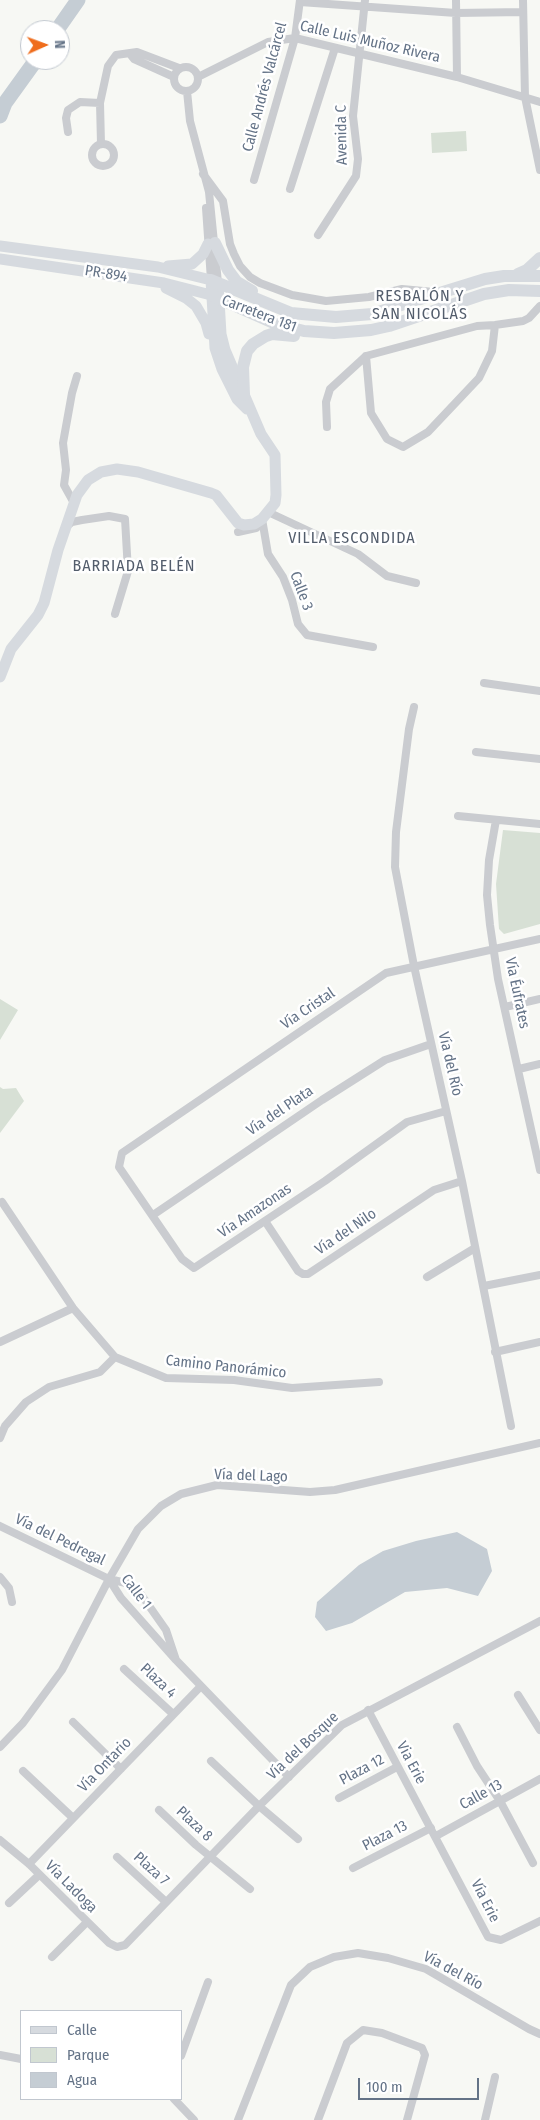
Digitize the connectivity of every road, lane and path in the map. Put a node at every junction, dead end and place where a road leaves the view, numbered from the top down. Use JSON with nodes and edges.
{"nodes":[{"id":1,"x":456,"y":0,"type":"edge"},
{"id":2,"x":523,"y":0,"type":"edge"},
{"id":3,"x":300,"y":1,"type":"edge"},
{"id":4,"x":365,"y":3,"type":"edge"},
{"id":5,"x":523,"y":12,"type":"junction"},
{"id":6,"x":456,"y":13,"type":"junction"},
{"id":7,"x":295,"y":38,"type":"junction"},
{"id":8,"x":335,"y":48,"type":"junction"},
{"id":9,"x":130,"y":54,"type":"junction"},
{"id":10,"x":361,"y":54,"type":"junction"},
{"id":11,"x":179,"y":68,"type":"junction"},
{"id":12,"x":174,"y":76,"type":"junction"},
{"id":13,"x":457,"y":77,"type":"junction"},
{"id":14,"x":198,"y":78,"type":"junction"},
{"id":15,"x":186,"y":91,"type":"junction"},
{"id":16,"x":525,"y":97,"type":"junction"},
{"id":17,"x":540,"y":102,"type":"edge"},
{"id":18,"x":100,"y":103,"type":"junction"},
{"id":19,"x":68,"y":132,"type":"dead end"},
{"id":20,"x":101,"y":144,"type":"dead end"},
{"id":21,"x":540,"y":170,"type":"edge"},
{"id":22,"x":203,"y":174,"type":"junction"},
{"id":23,"x":254,"y":180,"type":"dead end"},
{"id":24,"x":291,"y":185,"type":"dead end"},
{"id":25,"x":318,"y":235,"type":"dead end"},
{"id":26,"x":212,"y":243,"type":"junction"},
{"id":27,"x":0,"y":246,"type":"edge"},
{"id":28,"x":540,"y":258,"type":"edge"},
{"id":29,"x":0,"y":259,"type":"edge"},
{"id":30,"x":158,"y":267,"type":"junction"},
{"id":31,"x":515,"y":275,"type":"junction"},
{"id":32,"x":540,"y":276,"type":"edge"},
{"id":33,"x":154,"y":282,"type":"junction"},
{"id":34,"x":214,"y":282,"type":"junction"},
{"id":35,"x":540,"y":290,"type":"edge"},
{"id":36,"x":437,"y":293,"type":"junction"},
{"id":37,"x":215,"y":297,"type":"junction"},
{"id":38,"x":271,"y":306,"type":"junction"},
{"id":39,"x":540,"y":306,"type":"edge"},
{"id":40,"x":495,"y":325,"type":"junction"},
{"id":41,"x":334,"y":334,"type":"junction"},
{"id":42,"x":214,"y":341,"type":"junction"},
{"id":43,"x":366,"y":356,"type":"junction"},
{"id":44,"x":76,"y":376,"type":"dead end"},
{"id":45,"x":244,"y":395,"type":"junction"},
{"id":46,"x":253,"y":415,"type":"junction"},
{"id":47,"x":327,"y":426,"type":"dead end"},
{"id":48,"x":74,"y":503,"type":"junction"},
{"id":49,"x":265,"y":519,"type":"junction"},
{"id":50,"x":66,"y":527,"type":"junction"},
{"id":51,"x":238,"y":532,"type":"dead end"},
{"id":52,"x":416,"y":583,"type":"dead end"},
{"id":53,"x":115,"y":614,"type":"dead end"},
{"id":54,"x":374,"y":647,"type":"dead end"},
{"id":55,"x":0,"y":677,"type":"edge"},
{"id":56,"x":484,"y":683,"type":"dead end"},
{"id":57,"x":540,"y":691,"type":"edge"},
{"id":58,"x":414,"y":707,"type":"dead end"},
{"id":59,"x":476,"y":752,"type":"dead end"},
{"id":60,"x":540,"y":759,"type":"edge"},
{"id":61,"x":458,"y":816,"type":"dead end"},
{"id":62,"x":496,"y":820,"type":"junction"},
{"id":63,"x":540,"y":824,"type":"edge"},
{"id":64,"x":540,"y":939,"type":"edge"},
{"id":65,"x":494,"y":950,"type":"junction"},
{"id":66,"x":414,"y":966,"type":"junction"},
{"id":67,"x":540,"y":999,"type":"edge"},
{"id":68,"x":505,"y":1007,"type":"junction"},
{"id":69,"x":430,"y":1044,"type":"junction"},
{"id":70,"x":540,"y":1064,"type":"edge"},
{"id":71,"x":519,"y":1069,"type":"junction"},
{"id":72,"x":446,"y":1111,"type":"junction"},
{"id":73,"x":536,"y":1131,"type":"edge"},
{"id":74,"x":121,"y":1159,"type":"joint"},
{"id":75,"x":540,"y":1170,"type":"edge"},
{"id":76,"x":462,"y":1182,"type":"junction"},
{"id":77,"x":2,"y":1202,"type":"dead end"},
{"id":78,"x":153,"y":1215,"type":"junction"},
{"id":79,"x":265,"y":1221,"type":"junction"},
{"id":80,"x":475,"y":1248,"type":"junction"},
{"id":81,"x":540,"y":1275,"type":"edge"},
{"id":82,"x":428,"y":1277,"type":"dead end"},
{"id":83,"x":484,"y":1286,"type":"junction"},
{"id":84,"x":73,"y":1308,"type":"junction"},
{"id":85,"x":1,"y":1340,"type":"edge"},
{"id":86,"x":540,"y":1342,"type":"edge"},
{"id":87,"x":496,"y":1352,"type":"junction"},
{"id":88,"x":115,"y":1357,"type":"junction"},
{"id":89,"x":379,"y":1382,"type":"dead end"},
{"id":90,"x":511,"y":1426,"type":"dead end"},
{"id":91,"x":0,"y":1438,"type":"edge"},
{"id":92,"x":540,"y":1444,"type":"edge"},
{"id":93,"x":0,"y":1526,"type":"edge"},
{"id":94,"x":0,"y":1577,"type":"edge"},
{"id":95,"x":109,"y":1578,"type":"junction"},
{"id":96,"x":12,"y":1602,"type":"dead end"},
{"id":97,"x":540,"y":1621,"type":"edge"},
{"id":98,"x":176,"y":1660,"type":"junction"},
{"id":99,"x":124,"y":1669,"type":"dead end"},
{"id":100,"x":201,"y":1686,"type":"junction"},
{"id":101,"x":518,"y":1695,"type":"dead end"},
{"id":102,"x":368,"y":1710,"type":"junction"},
{"id":103,"x":173,"y":1714,"type":"junction"},
{"id":104,"x":73,"y":1722,"type":"dead end"},
{"id":105,"x":457,"y":1726,"type":"dead end"},
{"id":106,"x":540,"y":1730,"type":"edge"},
{"id":107,"x":0,"y":1747,"type":"edge"},
{"id":108,"x":211,"y":1760,"type":"dead end"},
{"id":109,"x":397,"y":1767,"type":"junction"},
{"id":110,"x":121,"y":1769,"type":"junction"},
{"id":111,"x":23,"y":1771,"type":"dead end"},
{"id":112,"x":289,"y":1777,"type":"junction"},
{"id":113,"x":540,"y":1779,"type":"edge"},
{"id":114,"x":339,"y":1798,"type":"dead end"},
{"id":115,"x":500,"y":1801,"type":"junction"},
{"id":116,"x":259,"y":1806,"type":"junction"},
{"id":117,"x":159,"y":1810,"type":"dead end"},
{"id":118,"x":74,"y":1818,"type":"junction"},
{"id":119,"x":430,"y":1828,"type":"junction"},
{"id":120,"x":436,"y":1836,"type":"junction"},
{"id":121,"x":298,"y":1839,"type":"dead end"},
{"id":122,"x":0,"y":1840,"type":"edge"},
{"id":123,"x":117,"y":1857,"type":"dead end"},
{"id":124,"x":210,"y":1857,"type":"junction"},
{"id":125,"x":533,"y":1863,"type":"dead end"},
{"id":126,"x":29,"y":1864,"type":"junction"},
{"id":127,"x":353,"y":1868,"type":"dead end"},
{"id":128,"x":39,"y":1875,"type":"junction"},
{"id":129,"x":250,"y":1889,"type":"dead end"},
{"id":130,"x":166,"y":1902,"type":"junction"},
{"id":131,"x":8,"y":1904,"type":"dead end"},
{"id":132,"x":540,"y":1921,"type":"edge"},
{"id":133,"x":87,"y":1922,"type":"junction"},
{"id":134,"x":125,"y":1945,"type":"joint"},
{"id":135,"x":52,"y":1957,"type":"dead end"},
{"id":136,"x":208,"y":1982,"type":"dead end"},
{"id":137,"x":540,"y":2034,"type":"edge"},
{"id":138,"x":182,"y":2053,"type":"edge"},
{"id":139,"x":0,"y":2055,"type":"edge"},
{"id":140,"x":20,"y":2058,"type":"edge"},
{"id":141,"x":495,"y":2077,"type":"dead end"},
{"id":142,"x":175,"y":2100,"type":"edge"},
{"id":143,"x":194,"y":2120,"type":"edge"},
{"id":144,"x":238,"y":2120,"type":"edge"},
{"id":145,"x":318,"y":2120,"type":"edge"},
{"id":146,"x":407,"y":2120,"type":"edge"},
{"id":147,"x":486,"y":2120,"type":"edge"}],
"edges":[{"from":1,"to":6,"type":"street"},
{"from":2,"to":5,"type":"street"},
{"from":3,"to":4,"type":"street"},
{"from":3,"to":7,"type":"street","name":"Calle Andrés Valcárcel"},
{"from":4,"to":6,"type":"street"},
{"from":4,"to":10,"type":"street","name":"Avenida C"},
{"from":5,"to":6,"type":"street"},
{"from":5,"to":16,"type":"street"},
{"from":6,"to":13,"type":"street"},
{"from":7,"to":8,"type":"street","name":"Calle Luis Muñoz Rivera"},
{"from":7,"to":14,"type":"street","name":"Calle Luis Muñoz Rivera"},
{"from":7,"to":23,"type":"street","name":"Calle Andrés Valcárcel"},
{"from":8,"to":10,"type":"street","name":"Calle Luis Muñoz Rivera"},
{"from":8,"to":24,"type":"street"},
{"from":9,"to":11,"type":"street"},
{"from":9,"to":12,"type":"street"},
{"from":9,"to":18,"type":"street"},
{"from":10,"to":13,"type":"street","name":"Calle Luis Muñoz Rivera"},
{"from":10,"to":25,"type":"street","name":"Avenida C"},
{"from":11,"to":12,"type":"street"},
{"from":11,"to":14,"type":"street"},
{"from":12,"to":15,"type":"street"},
{"from":13,"to":16,"type":"street","name":"Calle Luis Muñoz Rivera"},
{"from":14,"to":15,"type":"street"},
{"from":15,"to":22,"type":"street"},
{"from":16,"to":17,"type":"street","name":"Calle Luis Muñoz Rivera"},
{"from":16,"to":21,"type":"street"},
{"from":18,"to":19,"type":"street"},
{"from":18,"to":20,"type":"street"},
{"from":22,"to":26,"type":"street"},
{"from":22,"to":36,"type":"street"},
{"from":26,"to":30,"type":"main road"},
{"from":26,"to":34,"type":"street"},
{"from":26,"to":38,"type":"main road"},
{"from":27,"to":30,"type":"main road","name":"PR-894","number":"PR-894"},
{"from":28,"to":31,"type":"main road"},
{"from":29,"to":33,"type":"main road","name":"PR-894","number":"PR-894"},
{"from":30,"to":34,"type":"main road","name":"PR-894","number":"PR-894"},
{"from":31,"to":32,"type":"main road","name":"Carretera 181"},
{"from":31,"to":36,"type":"main road","name":"Carretera 181"},
{"from":33,"to":37,"type":"main road","name":"PR-894","number":"PR-894"},
{"from":33,"to":42,"type":"main road"},
{"from":34,"to":37,"type":"main road"},
{"from":34,"to":38,"type":"main road","name":"Carretera 181"},
{"from":35,"to":41,"type":"main road","name":"Carretera 181"},
{"from":36,"to":38,"type":"main road","name":"Carretera 181"},
{"from":37,"to":41,"type":"main road","name":"Carretera 181"},
{"from":37,"to":42,"type":"main road"},
{"from":37,"to":45,"type":"main road"},
{"from":39,"to":40,"type":"street"},
{"from":40,"to":43,"type":"street"},
{"from":40,"to":43,"type":"street"},
{"from":41,"to":45,"type":"main road"},
{"from":42,"to":46,"type":"main road"},
{"from":43,"to":47,"type":"street"},
{"from":44,"to":48,"type":"street"},
{"from":45,"to":46,"type":"main road"},
{"from":46,"to":49,"type":"main road"},
{"from":48,"to":49,"type":"main road"},
{"from":48,"to":50,"type":"main road"},
{"from":49,"to":51,"type":"street"},
{"from":49,"to":52,"type":"street"},
{"from":49,"to":54,"type":"street","name":"Calle 3"},
{"from":50,"to":53,"type":"street"},
{"from":50,"to":55,"type":"main road"},
{"from":56,"to":57,"type":"street"},
{"from":58,"to":66,"type":"street","name":"Vía del Río"},
{"from":59,"to":60,"type":"street"},
{"from":61,"to":62,"type":"street"},
{"from":62,"to":63,"type":"street"},
{"from":62,"to":65,"type":"street","name":"Vía Éufrates"},
{"from":64,"to":65,"type":"street","name":"Vía Cristal"},
{"from":65,"to":66,"type":"street","name":"Vía Cristal"},
{"from":65,"to":68,"type":"street","name":"Vía Éufrates"},
{"from":66,"to":69,"type":"street","name":"Vía del Río"},
{"from":66,"to":74,"type":"street","name":"Vía Cristal"},
{"from":67,"to":68,"type":"street"},
{"from":68,"to":71,"type":"street","name":"Vía Éufrates"},
{"from":69,"to":72,"type":"street","name":"Vía del Río"},
{"from":69,"to":78,"type":"street","name":"Vía del Plata"},
{"from":70,"to":71,"type":"street"},
{"from":71,"to":73,"type":"street","name":"Vía Éufrates"},
{"from":72,"to":76,"type":"street","name":"Vía del Río"},
{"from":72,"to":79,"type":"street","name":"Vía Amazonas"},
{"from":73,"to":75,"type":"street","name":"Vía Éufrates"},
{"from":74,"to":78,"type":"street","name":"Vía Amazonas"},
{"from":76,"to":79,"type":"street","name":"Vía del Nilo"},
{"from":76,"to":80,"type":"street","name":"Vía del Río"},
{"from":77,"to":84,"type":"street","name":"Camino Panorámico"},
{"from":78,"to":79,"type":"street","name":"Vía Amazonas"},
{"from":80,"to":82,"type":"street"},
{"from":80,"to":83,"type":"street","name":"Vía del Río"},
{"from":81,"to":83,"type":"street"},
{"from":83,"to":87,"type":"street","name":"Vía del Río"},
{"from":84,"to":85,"type":"street"},
{"from":84,"to":88,"type":"street","name":"Camino Panorámico"},
{"from":86,"to":87,"type":"street"},
{"from":87,"to":90,"type":"street","name":"Vía del Río"},
{"from":88,"to":89,"type":"street","name":"Camino Panorámico"},
{"from":88,"to":91,"type":"street"},
{"from":92,"to":95,"type":"street","name":"Vía del Lago"},
{"from":93,"to":95,"type":"street","name":"Vía del Pedregal"},
{"from":94,"to":96,"type":"street"},
{"from":95,"to":98,"type":"street","name":"Calle 1"},
{"from":95,"to":98,"type":"street","name":"Calle 1"},
{"from":95,"to":107,"type":"street","name":"Vía del Lago"},
{"from":97,"to":102,"type":"street","name":"Vía del Bosque"},
{"from":98,"to":100,"type":"street","name":"Calle 1"},
{"from":99,"to":103,"type":"street","name":"Plaza 4"},
{"from":100,"to":103,"type":"street","name":"Vía Ontario"},
{"from":100,"to":112,"type":"street","name":"Calle 1"},
{"from":101,"to":106,"type":"street"},
{"from":102,"to":109,"type":"street","name":"Via Erie"},
{"from":102,"to":112,"type":"street","name":"Vía del Bosque"},
{"from":103,"to":110,"type":"street","name":"Vía Ontario"},
{"from":104,"to":110,"type":"street"},
{"from":105,"to":115,"type":"street"},
{"from":108,"to":116,"type":"street"},
{"from":109,"to":114,"type":"street","name":"Plaza 12"},
{"from":109,"to":119,"type":"street","name":"Via Erie"},
{"from":110,"to":118,"type":"street","name":"Vía Ontario"},
{"from":111,"to":118,"type":"street"},
{"from":112,"to":116,"type":"street","name":"Vía del Bosque"},
{"from":113,"to":115,"type":"street","name":"Calle 13"},
{"from":115,"to":120,"type":"street","name":"Calle 13"},
{"from":115,"to":125,"type":"street"},
{"from":116,"to":121,"type":"street"},
{"from":116,"to":124,"type":"street","name":"Vía del Bosque"},
{"from":117,"to":124,"type":"street","name":"Plaza 8"},
{"from":118,"to":126,"type":"street","name":"Vía Ontario"},
{"from":119,"to":120,"type":"street","name":"Vía Erie"},
{"from":119,"to":127,"type":"street","name":"Plaza 13"},
{"from":120,"to":132,"type":"street","name":"Vía Erie"},
{"from":122,"to":126,"type":"street","name":"Vía Ladoga"},
{"from":123,"to":130,"type":"street","name":"Plaza 7"},
{"from":124,"to":129,"type":"street","name":"Plaza 8"},
{"from":124,"to":130,"type":"street","name":"Vía del Bosque"},
{"from":126,"to":128,"type":"street","name":"Vía Ladoga"},
{"from":128,"to":131,"type":"street"},
{"from":128,"to":133,"type":"street","name":"Vía Ladoga"},
{"from":130,"to":134,"type":"street","name":"Vía del Bosque"},
{"from":133,"to":134,"type":"street","name":"Vía Ladoga"},
{"from":133,"to":135,"type":"street"},
{"from":136,"to":138,"type":"street"},
{"from":137,"to":144,"type":"street","name":"Vía del Río"},
{"from":139,"to":140,"type":"street"},
{"from":141,"to":147,"type":"street"},
{"from":142,"to":143,"type":"street"},
{"from":145,"to":146,"type":"street"}]}
